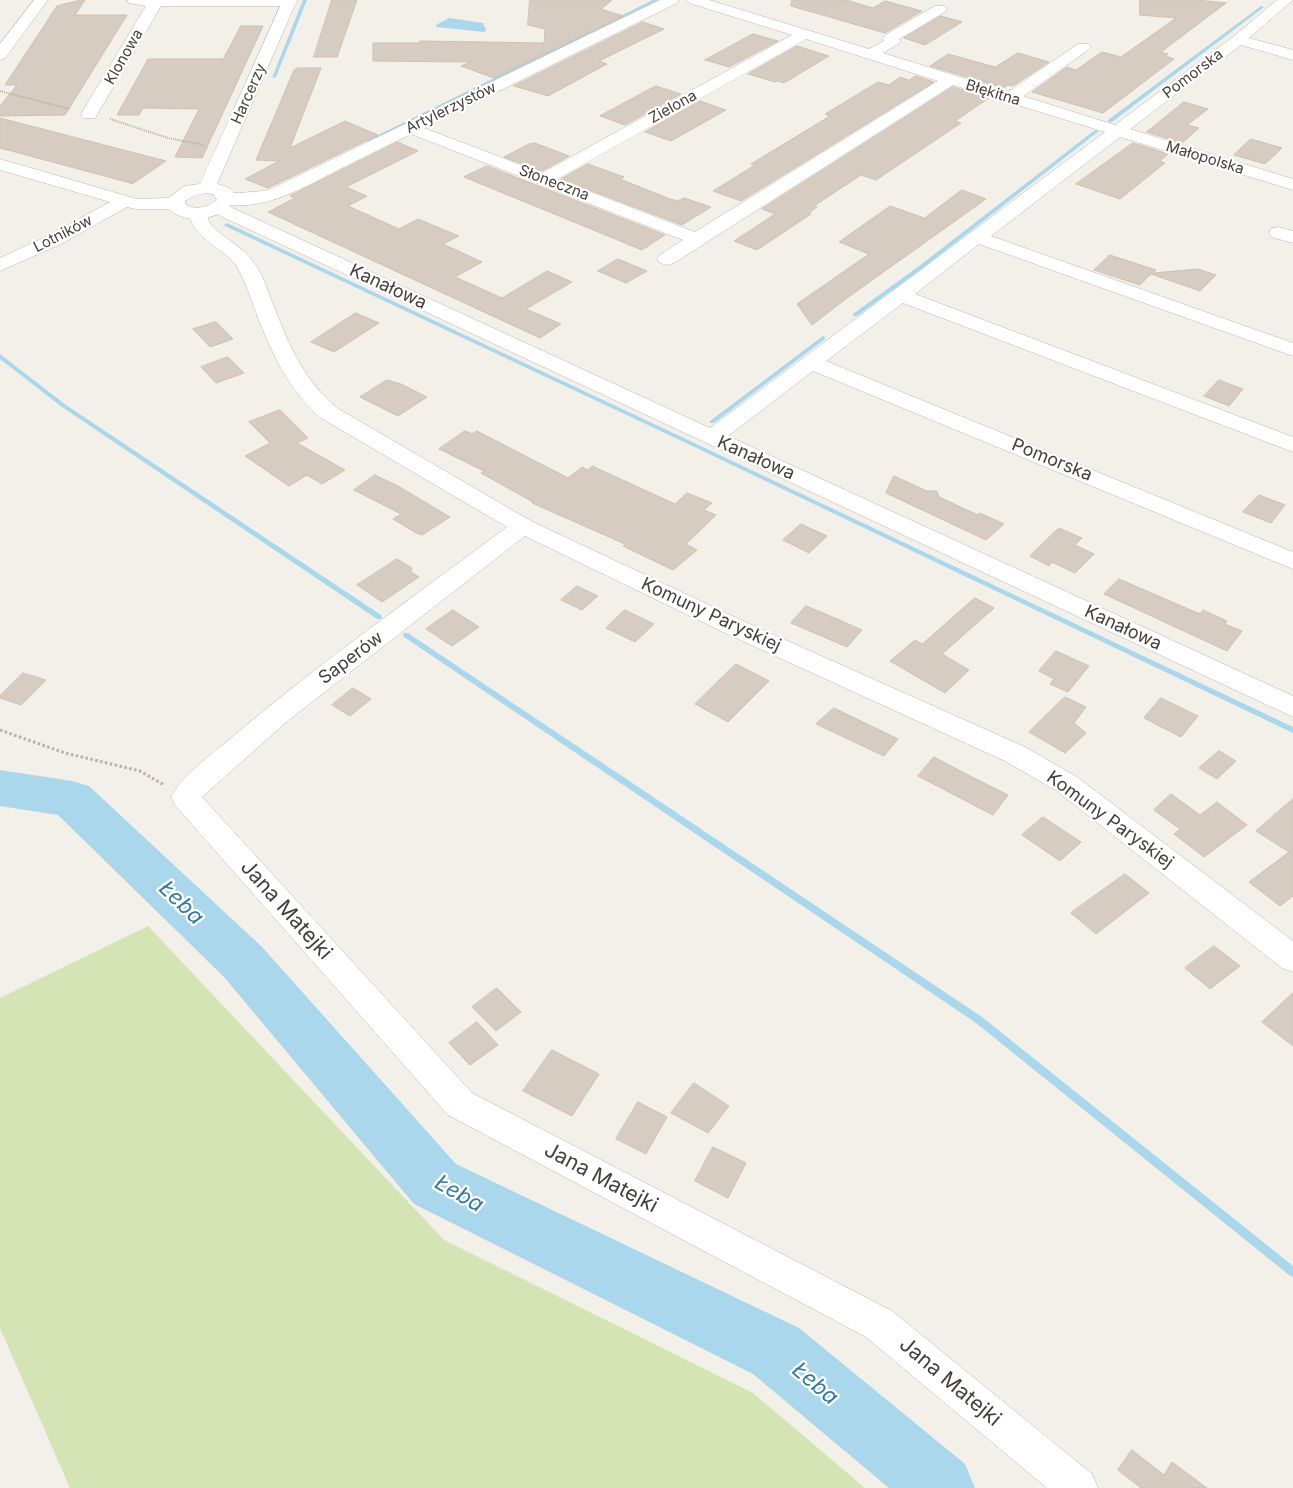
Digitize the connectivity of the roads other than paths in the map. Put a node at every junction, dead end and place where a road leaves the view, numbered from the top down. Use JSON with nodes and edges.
{"nodes":[{"id":1,"x":41,"y":0,"type":"edge"},
{"id":2,"x":134,"y":0,"type":"edge"},
{"id":3,"x":672,"y":0,"type":"edge"},
{"id":4,"x":694,"y":0,"type":"edge"},
{"id":5,"x":1285,"y":0,"type":"edge"},
{"id":6,"x":157,"y":1,"type":"edge"},
{"id":7,"x":290,"y":1,"type":"edge"},
{"id":8,"x":1293,"y":1,"type":"edge"},
{"id":9,"x":940,"y":9,"type":"dead end"},
{"id":10,"x":803,"y":35,"type":"junction"},
{"id":11,"x":1238,"y":40,"type":"junction"},
{"id":12,"x":1083,"y":47,"type":"dead end"},
{"id":13,"x":1293,"y":54,"type":"edge"},
{"id":14,"x":0,"y":55,"type":"edge"},
{"id":15,"x":869,"y":55,"type":"junction"},
{"id":16,"x":950,"y":80,"type":"junction"},
{"id":17,"x":1011,"y":97,"type":"junction"},
{"id":18,"x":89,"y":114,"type":"dead end"},
{"id":19,"x":410,"y":128,"type":"junction"},
{"id":20,"x":1117,"y":131,"type":"junction"},
{"id":21,"x":0,"y":164,"type":"edge"},
{"id":22,"x":544,"y":179,"type":"junction"},
{"id":23,"x":1293,"y":185,"type":"edge"},
{"id":24,"x":207,"y":188,"type":"junction"},
{"id":25,"x":125,"y":201,"type":"junction"},
{"id":26,"x":175,"y":203,"type":"junction"},
{"id":27,"x":214,"y":207,"type":"junction"},
{"id":28,"x":977,"y":237,"type":"junction"},
{"id":29,"x":697,"y":239,"type":"junction"},
{"id":30,"x":667,"y":259,"type":"dead end"},
{"id":31,"x":0,"y":265,"type":"edge"},
{"id":32,"x":900,"y":296,"type":"junction"},
{"id":33,"x":1293,"y":350,"type":"edge"},
{"id":34,"x":810,"y":362,"type":"junction"},
{"id":35,"x":711,"y":438,"type":"junction"},
{"id":36,"x":1293,"y":445,"type":"edge"},
{"id":37,"x":522,"y":526,"type":"junction"},
{"id":38,"x":1293,"y":561,"type":"edge"},
{"id":39,"x":1293,"y":708,"type":"edge"},
{"id":40,"x":185,"y":797,"type":"joint"},
{"id":41,"x":1293,"y":959,"type":"edge"},
{"id":42,"x":1078,"y":1488,"type":"edge"}],
"edges":[{"from":1,"to":14,"type":"street"},
{"from":2,"to":6,"type":"street"},
{"from":3,"to":19,"type":"street","name":"Artylerzystów"},
{"from":4,"to":10,"type":"street","name":"Błękitna"},
{"from":5,"to":8,"type":"street"},
{"from":5,"to":11,"type":"street","name":"Pomorska"},
{"from":6,"to":7,"type":"street"},
{"from":6,"to":18,"type":"street","name":"Klonowa"},
{"from":7,"to":24,"type":"street","name":"Harcerzy"},
{"from":9,"to":15,"type":"street"},
{"from":10,"to":15,"type":"street","name":"Błękitna"},
{"from":10,"to":22,"type":"street","name":"Zielona"},
{"from":11,"to":13,"type":"street"},
{"from":11,"to":20,"type":"street","name":"Pomorska"},
{"from":12,"to":17,"type":"street"},
{"from":15,"to":16,"type":"street","name":"Błękitna"},
{"from":16,"to":17,"type":"street","name":"Błękitna"},
{"from":16,"to":29,"type":"street"},
{"from":17,"to":20,"type":"street","name":"Błękitna"},
{"from":19,"to":22,"type":"street","name":"Słoneczna"},
{"from":19,"to":27,"type":"street","name":"Artylerzystów"},
{"from":20,"to":23,"type":"street","name":"Małopolska"},
{"from":20,"to":28,"type":"street","name":"Pomorska"},
{"from":21,"to":25,"type":"street"},
{"from":22,"to":29,"type":"street","name":"Słoneczna"},
{"from":24,"to":26,"type":"street"},
{"from":24,"to":27,"type":"street"},
{"from":25,"to":26,"type":"street"},
{"from":25,"to":31,"type":"street","name":"Lotników"},
{"from":26,"to":27,"type":"street"},
{"from":27,"to":35,"type":"street","name":"Kanałowa"},
{"from":27,"to":37,"type":"street","name":"Komuny Paryskiej"},
{"from":28,"to":32,"type":"street","name":"Pomorska"},
{"from":28,"to":33,"type":"street"},
{"from":29,"to":30,"type":"street"},
{"from":32,"to":34,"type":"street","name":"Pomorska"},
{"from":32,"to":36,"type":"street"},
{"from":34,"to":35,"type":"street","name":"Pomorska"},
{"from":34,"to":38,"type":"street","name":"Pomorska"},
{"from":35,"to":39,"type":"street","name":"Kanałowa"},
{"from":37,"to":40,"type":"street","name":"Saperów"},
{"from":37,"to":41,"type":"street","name":"Komuny Paryskiej"},
{"from":40,"to":42,"type":"street","name":"Jana Matejki"}]}
